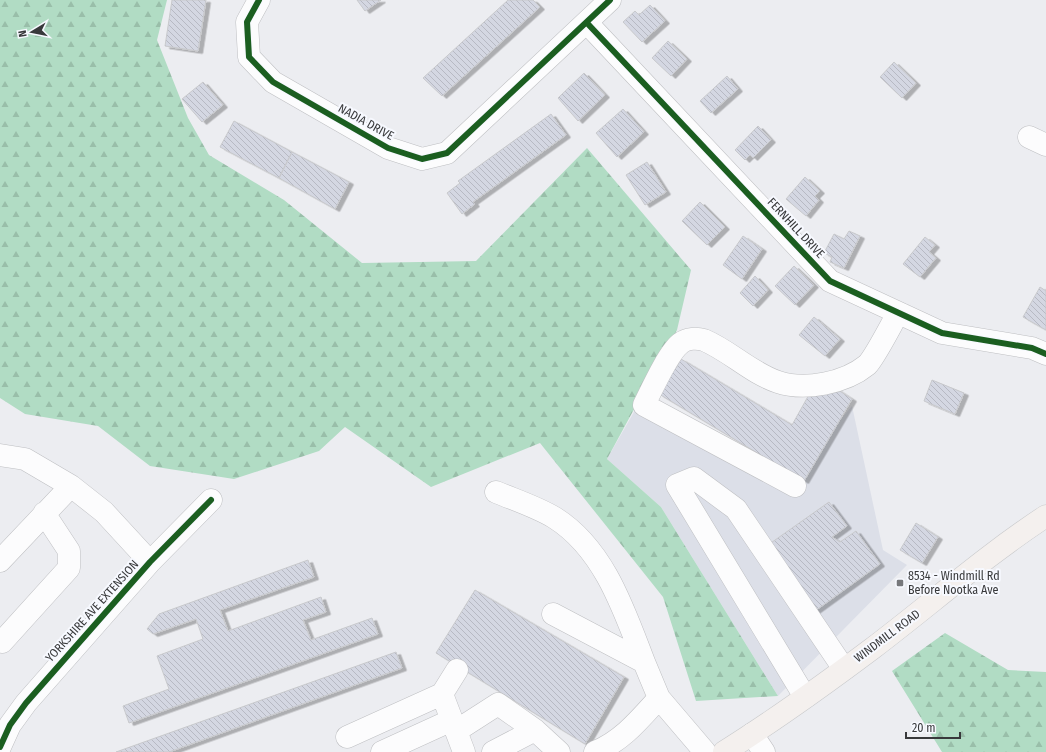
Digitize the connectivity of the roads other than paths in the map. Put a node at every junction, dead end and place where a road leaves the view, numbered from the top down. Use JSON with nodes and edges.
{"nodes":[{"id":1,"x":259,"y":0,"type":"edge"},
{"id":2,"x":610,"y":0,"type":"edge"},
{"id":3,"x":588,"y":23,"type":"junction"},
{"id":4,"x":898,"y":313,"type":"junction"},
{"id":5,"x":1046,"y":354,"type":"edge"},
{"id":6,"x":0,"y":455,"type":"edge"},
{"id":7,"x":71,"y":486,"type":"junction"},
{"id":8,"x":795,"y":486,"type":"dead end"},
{"id":9,"x":496,"y":492,"type":"dead end"},
{"id":10,"x":211,"y":500,"type":"dead end"},
{"id":11,"x":44,"y":513,"type":"junction"},
{"id":12,"x":1046,"y":516,"type":"edge"},
{"id":13,"x":0,"y":561,"type":"edge"},
{"id":14,"x":150,"y":562,"type":"junction"},
{"id":15,"x":553,"y":614,"type":"dead end"},
{"id":16,"x":2,"y":642,"type":"dead end"},
{"id":17,"x":644,"y":662,"type":"junction"},
{"id":18,"x":844,"y":669,"type":"junction"},
{"id":19,"x":457,"y":670,"type":"dead end"},
{"id":20,"x":442,"y":694,"type":"junction"},
{"id":21,"x":805,"y":697,"type":"junction"},
{"id":22,"x":659,"y":698,"type":"junction"},
{"id":23,"x":454,"y":726,"type":"junction"},
{"id":24,"x":535,"y":730,"type":"junction"},
{"id":25,"x":752,"y":734,"type":"junction"},
{"id":26,"x":347,"y":737,"type":"dead end"},
{"id":27,"x":0,"y":747,"type":"edge"},
{"id":28,"x":382,"y":752,"type":"edge"},
{"id":29,"x":464,"y":752,"type":"edge"},
{"id":30,"x":493,"y":752,"type":"edge"},
{"id":31,"x":559,"y":752,"type":"edge"},
{"id":32,"x":595,"y":752,"type":"edge"},
{"id":33,"x":705,"y":752,"type":"edge"},
{"id":34,"x":724,"y":752,"type":"edge"},
{"id":35,"x":764,"y":752,"type":"edge"}],
"edges":[{"from":1,"to":3,"type":"street","name":"NADIA DRIVE"},
{"from":2,"to":3,"type":"street","name":"NADIA DRIVE"},
{"from":3,"to":4,"type":"street","name":"FERNHILL DRIVE"},
{"from":4,"to":5,"type":"street","name":"FERNHILL DRIVE"},
{"from":4,"to":8,"type":"street"},
{"from":6,"to":7,"type":"street"},
{"from":7,"to":11,"type":"street"},
{"from":7,"to":14,"type":"street"},
{"from":9,"to":17,"type":"street"},
{"from":10,"to":14,"type":"street","name":"YORKSHIRE AVE EXTENSION"},
{"from":11,"to":13,"type":"street"},
{"from":11,"to":16,"type":"street"},
{"from":12,"to":18,"type":"main road","name":"WINDMILL ROAD"},
{"from":14,"to":27,"type":"street","name":"YORKSHIRE AVE EXTENSION"},
{"from":15,"to":17,"type":"street"},
{"from":17,"to":22,"type":"street"},
{"from":18,"to":21,"type":"main road","name":"WINDMILL ROAD"},
{"from":18,"to":21,"type":"street"},
{"from":19,"to":20,"type":"street"},
{"from":20,"to":23,"type":"street"},
{"from":20,"to":26,"type":"street"},
{"from":21,"to":25,"type":"main road","name":"WINDMILL ROAD"},
{"from":22,"to":32,"type":"street"},
{"from":22,"to":33,"type":"street"},
{"from":23,"to":24,"type":"street"},
{"from":23,"to":28,"type":"street"},
{"from":23,"to":29,"type":"street"},
{"from":24,"to":30,"type":"street"},
{"from":24,"to":31,"type":"street"},
{"from":25,"to":34,"type":"main road","name":"WINDMILL ROAD"},
{"from":25,"to":35,"type":"street"}]}
